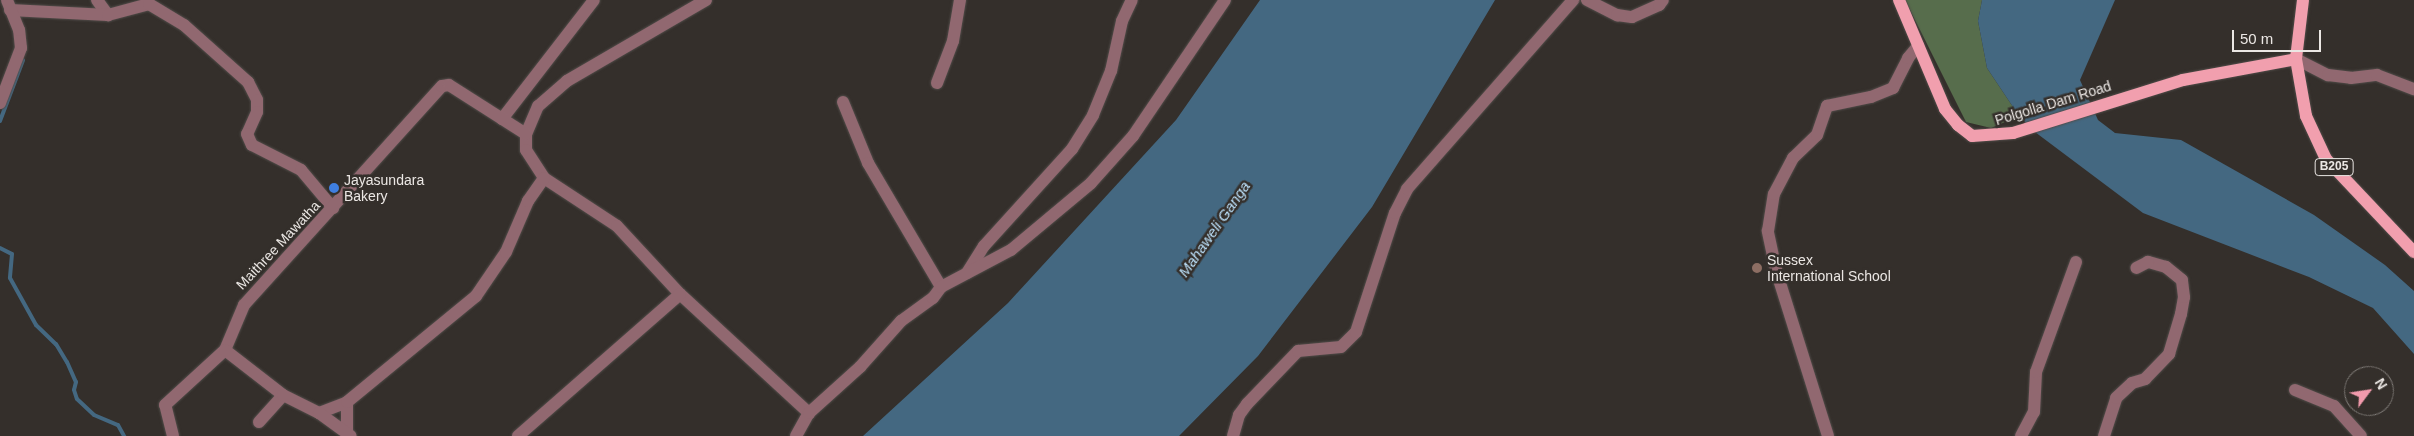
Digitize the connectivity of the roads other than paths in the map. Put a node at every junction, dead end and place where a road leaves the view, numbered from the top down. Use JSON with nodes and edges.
{"nodes":[{"id":1,"x":97,"y":0,"type":"edge"},
{"id":2,"x":594,"y":0,"type":"edge"},
{"id":3,"x":706,"y":0,"type":"edge"},
{"id":4,"x":960,"y":0,"type":"edge"},
{"id":5,"x":1132,"y":0,"type":"edge"},
{"id":6,"x":1225,"y":0,"type":"edge"},
{"id":7,"x":1573,"y":0,"type":"edge"},
{"id":8,"x":1587,"y":0,"type":"edge"},
{"id":9,"x":1663,"y":0,"type":"edge"},
{"id":10,"x":1899,"y":0,"type":"edge"},
{"id":11,"x":2303,"y":0,"type":"edge"},
{"id":12,"x":9,"y":5,"type":"edge"},
{"id":13,"x":108,"y":14,"type":"junction"},
{"id":14,"x":1918,"y":46,"type":"junction"},
{"id":15,"x":2296,"y":59,"type":"junction"},
{"id":16,"x":937,"y":83,"type":"dead end"},
{"id":17,"x":2414,"y":89,"type":"edge"},
{"id":18,"x":843,"y":102,"type":"dead end"},
{"id":19,"x":0,"y":103,"type":"edge"},
{"id":20,"x":502,"y":119,"type":"junction"},
{"id":21,"x":526,"y":134,"type":"junction"},
{"id":22,"x":544,"y":178,"type":"junction"},
{"id":23,"x":333,"y":208,"type":"junction"},
{"id":24,"x":2414,"y":252,"type":"edge"},
{"id":25,"x":2076,"y":262,"type":"dead end"},
{"id":26,"x":2136,"y":268,"type":"dead end"},
{"id":27,"x":965,"y":276,"type":"junction"},
{"id":28,"x":941,"y":287,"type":"junction"},
{"id":29,"x":680,"y":294,"type":"junction"},
{"id":30,"x":224,"y":350,"type":"junction"},
{"id":31,"x":2296,"y":390,"type":"dead end"},
{"id":32,"x":283,"y":395,"type":"junction"},
{"id":33,"x":347,"y":402,"type":"junction"},
{"id":34,"x":319,"y":413,"type":"junction"},
{"id":35,"x":809,"y":413,"type":"junction"},
{"id":36,"x":259,"y":422,"type":"dead end"},
{"id":37,"x":349,"y":434,"type":"edge"},
{"id":38,"x":173,"y":436,"type":"edge"},
{"id":39,"x":518,"y":436,"type":"edge"},
{"id":40,"x":796,"y":436,"type":"edge"},
{"id":41,"x":1233,"y":436,"type":"edge"},
{"id":42,"x":1828,"y":436,"type":"edge"},
{"id":43,"x":2021,"y":436,"type":"edge"},
{"id":44,"x":2104,"y":436,"type":"edge"},
{"id":45,"x":2361,"y":436,"type":"edge"}],
"edges":[{"from":1,"to":13,"type":"street"},
{"from":2,"to":20,"type":"street"},
{"from":3,"to":21,"type":"street"},
{"from":4,"to":16,"type":"street"},
{"from":5,"to":27,"type":"street"},
{"from":6,"to":27,"type":"street"},
{"from":7,"to":41,"type":"street"},
{"from":8,"to":9,"type":"street"},
{"from":10,"to":14,"type":"main road","name":"Polgolla Dam Road"},
{"from":11,"to":15,"type":"main road","number":"B205"},
{"from":12,"to":13,"type":"street"},
{"from":12,"to":19,"type":"street"},
{"from":13,"to":23,"type":"street"},
{"from":14,"to":15,"type":"main road","name":"Polgolla Dam Road"},
{"from":14,"to":42,"type":"street"},
{"from":15,"to":17,"type":"street"},
{"from":15,"to":24,"type":"main road","number":"B205"},
{"from":18,"to":28,"type":"street"},
{"from":20,"to":21,"type":"street","name":"Maithree Mawatha"},
{"from":20,"to":23,"type":"street","name":"Maithree Mawatha"},
{"from":21,"to":22,"type":"street"},
{"from":22,"to":29,"type":"street"},
{"from":22,"to":33,"type":"street"},
{"from":23,"to":30,"type":"street","name":"Maithree Mawatha"},
{"from":25,"to":43,"type":"street"},
{"from":26,"to":44,"type":"street"},
{"from":27,"to":28,"type":"street"},
{"from":28,"to":35,"type":"street"},
{"from":29,"to":35,"type":"street"},
{"from":29,"to":39,"type":"street"},
{"from":30,"to":32,"type":"street"},
{"from":30,"to":38,"type":"street"},
{"from":31,"to":45,"type":"street"},
{"from":32,"to":34,"type":"street"},
{"from":32,"to":36,"type":"street"},
{"from":33,"to":34,"type":"street"},
{"from":33,"to":37,"type":"street"},
{"from":34,"to":37,"type":"street"},
{"from":35,"to":40,"type":"street"}]}
